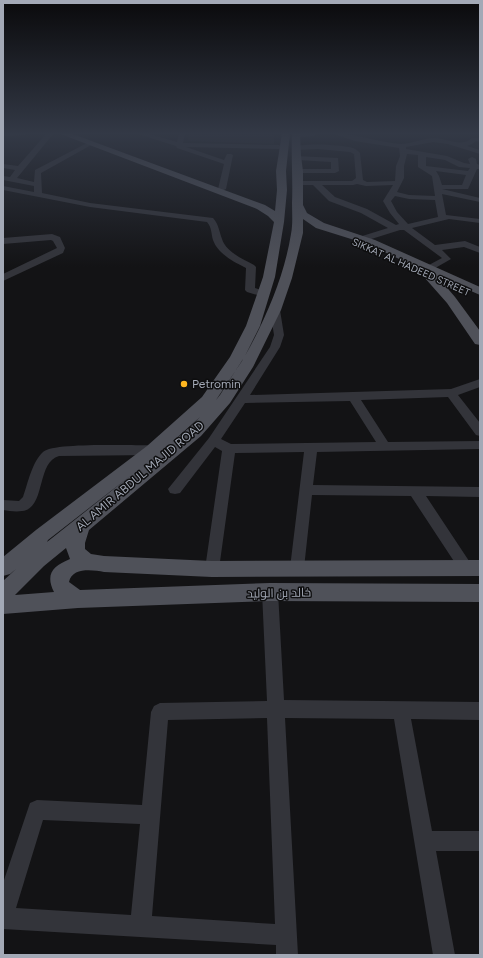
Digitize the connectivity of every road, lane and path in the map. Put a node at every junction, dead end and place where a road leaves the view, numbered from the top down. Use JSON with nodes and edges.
{"nodes":[{"id":1,"x":3,"y":178,"type":"edge"},
{"id":2,"x":37,"y":178,"type":"edge"},
{"id":3,"x":183,"y":178,"type":"edge"},
{"id":4,"x":192,"y":178,"type":"edge"},
{"id":5,"x":224,"y":178,"type":"edge"},
{"id":6,"x":281,"y":178,"type":"edge"},
{"id":7,"x":297,"y":178,"type":"edge"},
{"id":8,"x":312,"y":178,"type":"edge"},
{"id":9,"x":360,"y":178,"type":"edge"},
{"id":10,"x":399,"y":178,"type":"edge"},
{"id":11,"x":437,"y":178,"type":"edge"},
{"id":12,"x":470,"y":178,"type":"edge"},
{"id":13,"x":16,"y":180,"type":"junction"},
{"id":14,"x":357,"y":181,"type":"junction"},
{"id":15,"x":315,"y":183,"type":"junction"},
{"id":16,"x":398,"y":183,"type":"junction"},
{"id":17,"x":38,"y":185,"type":"junction"},
{"id":18,"x":6,"y":189,"type":"edge"},
{"id":19,"x":222,"y":189,"type":"junction"},
{"id":20,"x":282,"y":190,"type":"junction"},
{"id":21,"x":439,"y":192,"type":"junction"},
{"id":22,"x":392,"y":193,"type":"junction"},
{"id":23,"x":38,"y":195,"type":"junction"},
{"id":24,"x":480,"y":200,"type":"edge"},
{"id":25,"x":297,"y":204,"type":"junction"},
{"id":26,"x":343,"y":211,"type":"dead end"},
{"id":27,"x":364,"y":211,"type":"junction"},
{"id":28,"x":442,"y":218,"type":"junction"},
{"id":29,"x":480,"y":221,"type":"edge"},
{"id":30,"x":279,"y":222,"type":"junction"},
{"id":31,"x":407,"y":227,"type":"junction"},
{"id":32,"x":394,"y":228,"type":"junction"},
{"id":33,"x":297,"y":233,"type":"junction"},
{"id":34,"x":362,"y":239,"type":"junction"},
{"id":35,"x":3,"y":241,"type":"edge"},
{"id":36,"x":433,"y":248,"type":"junction"},
{"id":37,"x":480,"y":250,"type":"edge"},
{"id":38,"x":429,"y":271,"type":"junction"},
{"id":39,"x":3,"y":278,"type":"edge"},
{"id":40,"x":452,"y":283,"type":"junction"},
{"id":41,"x":480,"y":292,"type":"edge"},
{"id":42,"x":264,"y":294,"type":"junction"},
{"id":43,"x":472,"y":300,"type":"edge"},
{"id":44,"x":275,"y":310,"type":"junction"},
{"id":45,"x":480,"y":327,"type":"edge"},
{"id":46,"x":480,"y":341,"type":"edge"},
{"id":47,"x":480,"y":383,"type":"edge"},
{"id":48,"x":480,"y":391,"type":"edge"},
{"id":49,"x":451,"y":393,"type":"junction"},
{"id":50,"x":353,"y":397,"type":"junction"},
{"id":51,"x":242,"y":399,"type":"junction"},
{"id":52,"x":480,"y":432,"type":"edge"},
{"id":53,"x":213,"y":441,"type":"junction"},
{"id":54,"x":480,"y":446,"type":"edge"},
{"id":55,"x":384,"y":447,"type":"junction"},
{"id":56,"x":311,"y":448,"type":"junction"},
{"id":57,"x":229,"y":449,"type":"junction"},
{"id":58,"x":153,"y":450,"type":"junction"},
{"id":59,"x":175,"y":489,"type":"dead end"},
{"id":60,"x":306,"y":490,"type":"junction"},
{"id":61,"x":415,"y":491,"type":"junction"},
{"id":62,"x":480,"y":492,"type":"edge"},
{"id":63,"x":3,"y":505,"type":"edge"},
{"id":64,"x":81,"y":526,"type":"junction"},
{"id":65,"x":7,"y":561,"type":"edge"},
{"id":66,"x":87,"y":562,"type":"junction"},
{"id":67,"x":297,"y":568,"type":"junction"},
{"id":68,"x":473,"y":568,"type":"edge"},
{"id":69,"x":212,"y":569,"type":"junction"},
{"id":70,"x":270,"y":592,"type":"junction"},
{"id":71,"x":480,"y":593,"type":"edge"},
{"id":72,"x":3,"y":594,"type":"edge"},
{"id":73,"x":78,"y":599,"type":"junction"},
{"id":74,"x":3,"y":605,"type":"edge"},
{"id":75,"x":275,"y":709,"type":"junction"},
{"id":76,"x":401,"y":710,"type":"junction"},
{"id":77,"x":480,"y":710,"type":"edge"},
{"id":78,"x":151,"y":815,"type":"junction"},
{"id":79,"x":425,"y":841,"type":"junction"},
{"id":80,"x":480,"y":841,"type":"edge"},
{"id":81,"x":3,"y":917,"type":"edge"},
{"id":82,"x":141,"y":926,"type":"junction"},
{"id":83,"x":286,"y":945,"type":"edge"},
{"id":84,"x":444,"y":955,"type":"edge"}],
"edges":[{"from":1,"to":13,"type":"street"},
{"from":2,"to":17,"type":"street"},
{"from":3,"to":30,"type":"main road"},
{"from":4,"to":19,"type":"main road"},
{"from":5,"to":19,"type":"street"},
{"from":6,"to":20,"type":"main road","name":"AL AMIR ABDUL MAJID ROAD"},
{"from":7,"to":25,"type":"main road","name":"AL AMIR ABDUL MAJID ROAD"},
{"from":8,"to":15,"type":"street"},
{"from":9,"to":14,"type":"street"},
{"from":10,"to":16,"type":"street"},
{"from":11,"to":21,"type":"street"},
{"from":12,"to":21,"type":"street"},
{"from":13,"to":17,"type":"street"},
{"from":13,"to":18,"type":"street"},
{"from":14,"to":15,"type":"street"},
{"from":14,"to":16,"type":"street"},
{"from":15,"to":27,"type":"street"},
{"from":16,"to":22,"type":"street"},
{"from":17,"to":23,"type":"street"},
{"from":18,"to":23,"type":"street"},
{"from":19,"to":20,"type":"main road"},
{"from":20,"to":30,"type":"main road","name":"AL AMIR ABDUL MAJID ROAD"},
{"from":21,"to":22,"type":"street"},
{"from":21,"to":24,"type":"street"},
{"from":21,"to":28,"type":"street"},
{"from":22,"to":31,"type":"street"},
{"from":23,"to":42,"type":"street"},
{"from":25,"to":33,"type":"main road","name":"AL AMIR ABDUL MAJID ROAD"},
{"from":25,"to":34,"type":"main road","name":"SIKKAT AL HADEED STREET"},
{"from":26,"to":27,"type":"street"},
{"from":27,"to":32,"type":"street"},
{"from":28,"to":29,"type":"street"},
{"from":28,"to":31,"type":"street"},
{"from":30,"to":42,"type":"main road","name":"AL AMIR ABDUL MAJID ROAD"},
{"from":31,"to":32,"type":"street"},
{"from":31,"to":36,"type":"street"},
{"from":32,"to":34,"type":"street"},
{"from":33,"to":38,"type":"main road","name":"SIKKAT AL HADEED STREET"},
{"from":33,"to":44,"type":"main road","name":"AL AMIR ABDUL MAJID ROAD"},
{"from":34,"to":38,"type":"main road","name":"SIKKAT AL HADEED STREET"},
{"from":35,"to":39,"type":"street"},
{"from":36,"to":37,"type":"street"},
{"from":36,"to":38,"type":"street"},
{"from":38,"to":40,"type":"main road","name":"SIKKAT AL HADEED STREET"},
{"from":38,"to":46,"type":"main road"},
{"from":40,"to":41,"type":"main road","name":"SIKKAT AL HADEED STREET"},
{"from":40,"to":43,"type":"main road"},
{"from":40,"to":43,"type":"main road","name":"SIKKAT AL HADEED STREET"},
{"from":42,"to":58,"type":"main road","name":"AL AMIR ABDUL MAJID ROAD"},
{"from":43,"to":45,"type":"main road"},
{"from":44,"to":51,"type":"street"},
{"from":44,"to":64,"type":"main road","name":"AL AMIR ABDUL MAJID ROAD"},
{"from":47,"to":49,"type":"street"},
{"from":48,"to":49,"type":"street"},
{"from":49,"to":50,"type":"street"},
{"from":49,"to":52,"type":"street"},
{"from":50,"to":51,"type":"street"},
{"from":50,"to":55,"type":"street"},
{"from":51,"to":53,"type":"street"},
{"from":53,"to":57,"type":"street"},
{"from":53,"to":59,"type":"street"},
{"from":54,"to":55,"type":"street"},
{"from":55,"to":56,"type":"street"},
{"from":56,"to":57,"type":"street"},
{"from":56,"to":60,"type":"street"},
{"from":57,"to":69,"type":"street"},
{"from":58,"to":63,"type":"street"},
{"from":58,"to":65,"type":"main road","name":"AL AMIR ABDUL MAJID ROAD"},
{"from":60,"to":61,"type":"street"},
{"from":60,"to":67,"type":"street"},
{"from":61,"to":62,"type":"street"},
{"from":61,"to":68,"type":"street"},
{"from":64,"to":66,"type":"main road"},
{"from":64,"to":72,"type":"main road","name":"AL AMIR ABDUL MAJID ROAD"},
{"from":66,"to":69,"type":"main road","name":"خالد بن الوليد"},
{"from":66,"to":73,"type":"main road","name":"خالد بن الوليد"},
{"from":67,"to":68,"type":"main road","name":"خالد بن الوليد"},
{"from":67,"to":69,"type":"main road","name":"خالد بن الوليد"},
{"from":70,"to":71,"type":"main road","name":"خالد بن الوليد"},
{"from":70,"to":73,"type":"main road","name":"خالد بن الوليد"},
{"from":70,"to":75,"type":"street"},
{"from":73,"to":74,"type":"main road","name":"خالد بن الوليد"},
{"from":75,"to":76,"type":"street"},
{"from":75,"to":78,"type":"street"},
{"from":75,"to":83,"type":"street"},
{"from":76,"to":77,"type":"street"},
{"from":76,"to":79,"type":"street"},
{"from":78,"to":81,"type":"street"},
{"from":78,"to":82,"type":"street"},
{"from":79,"to":80,"type":"street"},
{"from":79,"to":84,"type":"street"},
{"from":81,"to":82,"type":"street"},
{"from":82,"to":83,"type":"street"}]}
